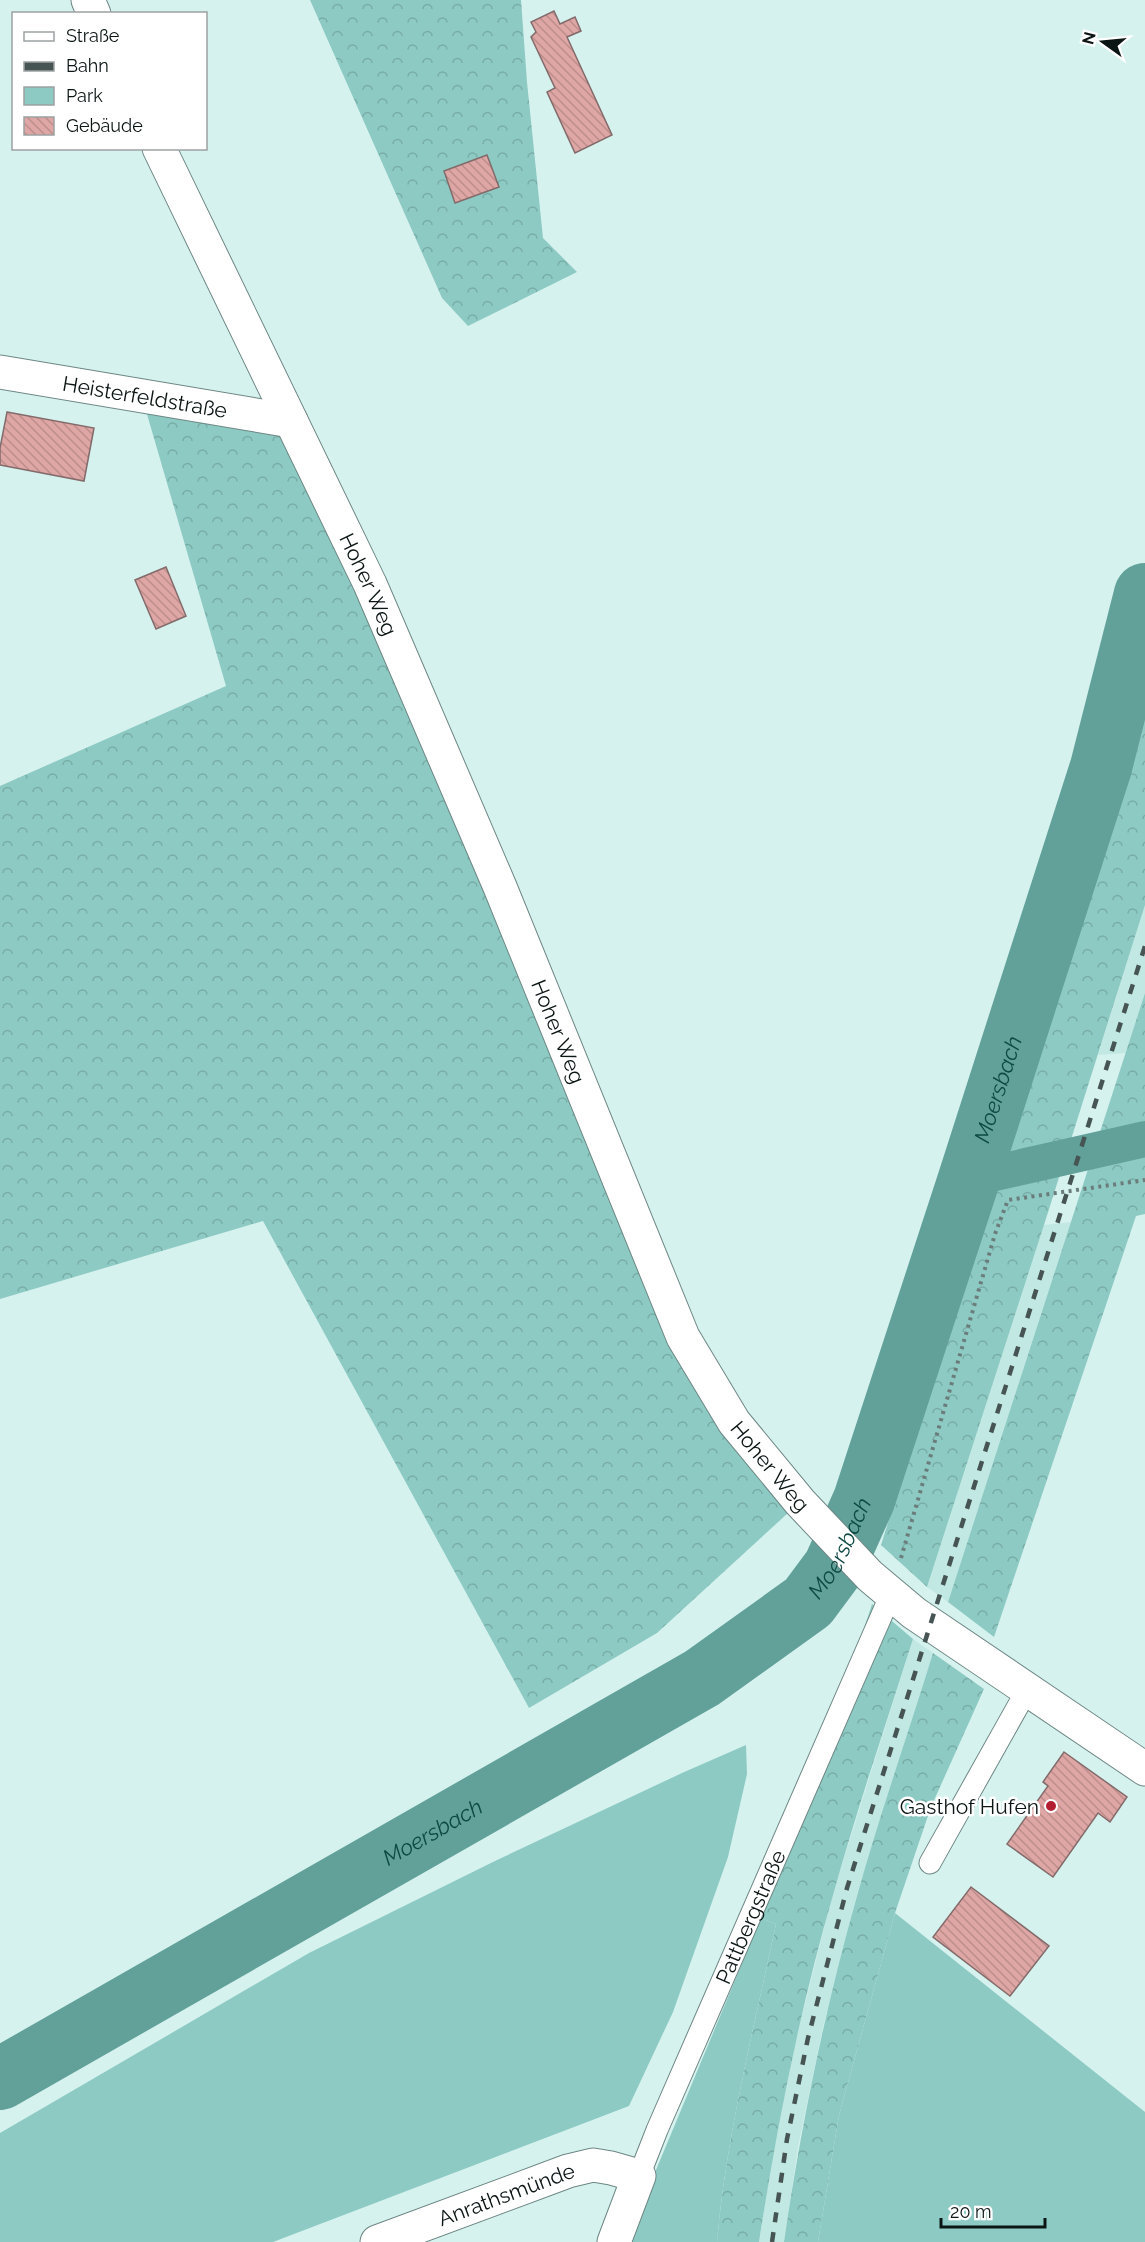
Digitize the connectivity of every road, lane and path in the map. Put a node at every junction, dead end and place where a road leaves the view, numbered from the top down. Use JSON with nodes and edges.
{"nodes":[{"id":1,"x":160,"y":150,"type":"edge"},
{"id":2,"x":0,"y":372,"type":"edge"},
{"id":3,"x":291,"y":421,"type":"junction"},
{"id":4,"x":1145,"y":1180,"type":"edge"},
{"id":5,"x":891,"y":1594,"type":"junction"},
{"id":6,"x":1027,"y":1690,"type":"junction"},
{"id":7,"x":1145,"y":1770,"type":"edge"},
{"id":8,"x":930,"y":1863,"type":"dead end"},
{"id":9,"x":639,"y":2176,"type":"junction"},
{"id":10,"x":377,"y":2242,"type":"edge"},
{"id":11,"x":614,"y":2242,"type":"edge"}],
"edges":[{"from":1,"to":3,"type":"main road","name":"Hoher Weg"},
{"from":2,"to":3,"type":"main road","name":"Heisterfeldstraße"},
{"from":3,"to":5,"type":"main road","name":"Hoher Weg"},
{"from":4,"to":5,"type":"path"},
{"from":5,"to":6,"type":"main road","name":"Hoher Weg"},
{"from":5,"to":9,"type":"lane","name":"Pattbergstraße"},
{"from":6,"to":7,"type":"main road","name":"Hoher Weg"},
{"from":6,"to":8,"type":"lane"},
{"from":9,"to":10,"type":"main road","name":"Anrathsmünde"},
{"from":9,"to":11,"type":"main road","name":"Pattbergstraße"}]}
